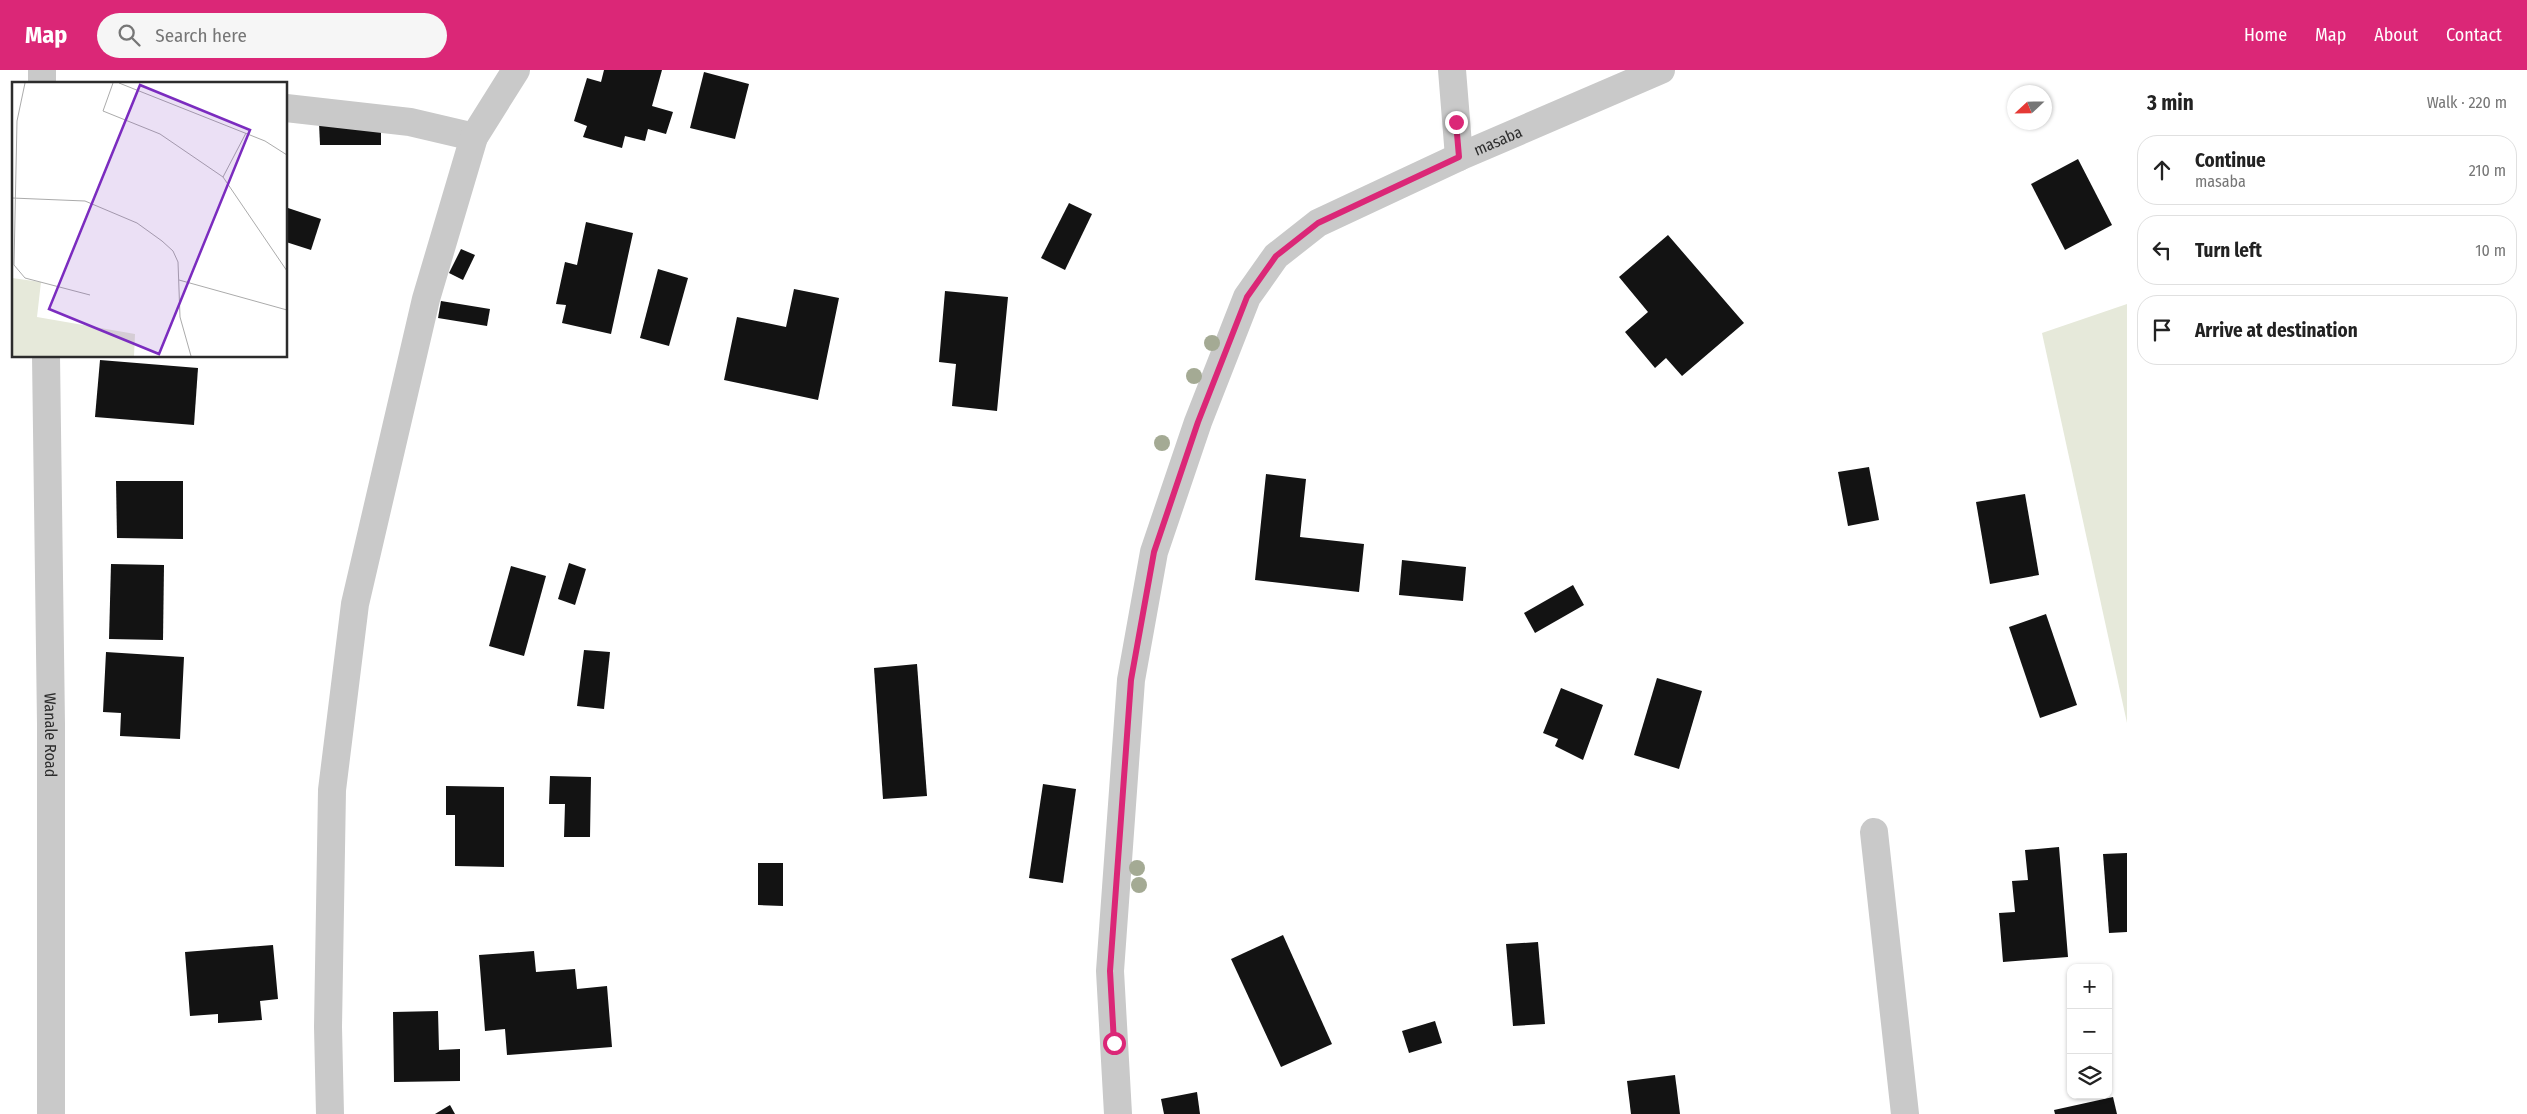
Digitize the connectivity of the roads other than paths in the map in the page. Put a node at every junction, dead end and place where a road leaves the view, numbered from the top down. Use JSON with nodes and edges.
{"nodes":[{"id":1,"x":516,"y":70,"type":"edge"},
{"id":2,"x":1452,"y":70,"type":"edge"},
{"id":3,"x":1661,"y":70,"type":"edge"},
{"id":4,"x":288,"y":108,"type":"edge"},
{"id":5,"x":474,"y":138,"type":"junction"},
{"id":6,"x":1459,"y":157,"type":"junction"},
{"id":7,"x":46,"y":358,"type":"edge"},
{"id":8,"x":1874,"y":832,"type":"dead end"},
{"id":9,"x":51,"y":1114,"type":"edge"},
{"id":10,"x":330,"y":1114,"type":"edge"},
{"id":11,"x":1118,"y":1114,"type":"edge"},
{"id":12,"x":1906,"y":1114,"type":"edge"}],
"edges":[{"from":1,"to":5,"type":"street"},
{"from":2,"to":6,"type":"street"},
{"from":3,"to":6,"type":"street","name":"masaba"},
{"from":4,"to":5,"type":"street"},
{"from":5,"to":10,"type":"street"},
{"from":6,"to":11,"type":"street","name":"masaba"},
{"from":7,"to":9,"type":"street","name":"Wanale Road"},
{"from":8,"to":12,"type":"street"}]}
